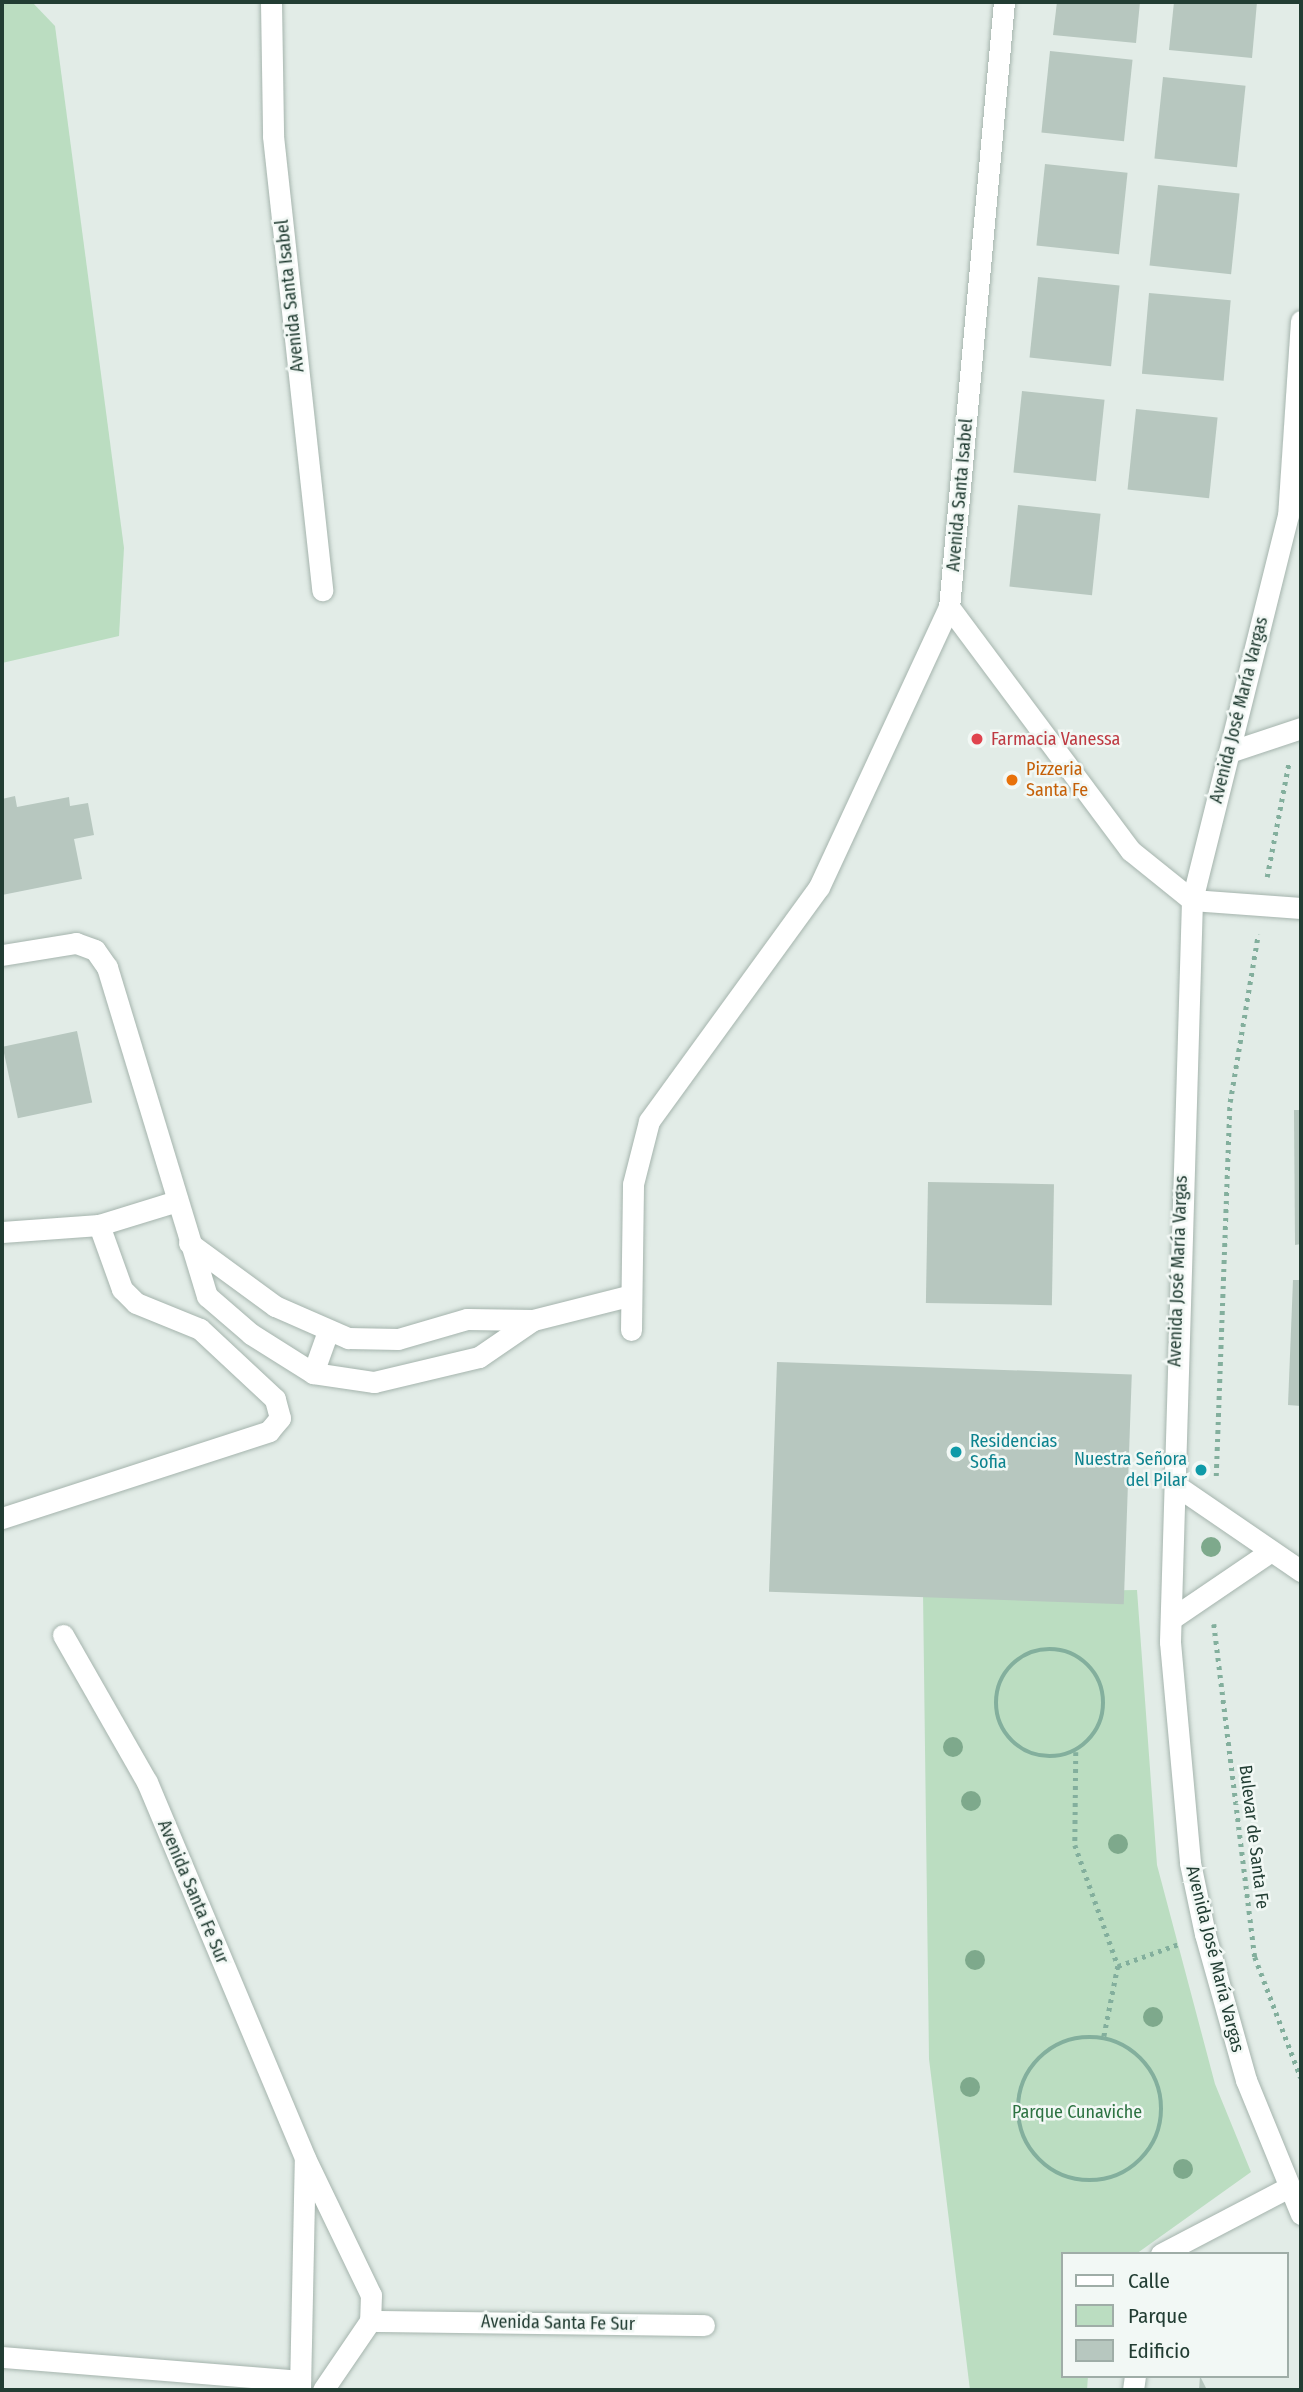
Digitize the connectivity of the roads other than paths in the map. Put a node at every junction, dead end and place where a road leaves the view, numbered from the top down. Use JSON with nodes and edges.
{"nodes":[{"id":1,"x":271,"y":2,"type":"edge"},
{"id":2,"x":1004,"y":2,"type":"edge"},
{"id":3,"x":1301,"y":321,"type":"edge"},
{"id":4,"x":322,"y":590,"type":"dead end"},
{"id":5,"x":949,"y":607,"type":"junction"},
{"id":6,"x":1299,"y":730,"type":"edge"},
{"id":7,"x":1229,"y":752,"type":"junction"},
{"id":8,"x":1192,"y":900,"type":"junction"},
{"id":9,"x":1301,"y":908,"type":"edge"},
{"id":10,"x":2,"y":955,"type":"edge"},
{"id":11,"x":177,"y":1201,"type":"junction"},
{"id":12,"x":99,"y":1225,"type":"junction"},
{"id":13,"x":2,"y":1233,"type":"edge"},
{"id":14,"x":189,"y":1242,"type":"junction"},
{"id":15,"x":628,"y":1296,"type":"junction"},
{"id":16,"x":533,"y":1320,"type":"junction"},
{"id":17,"x":631,"y":1330,"type":"dead end"},
{"id":18,"x":327,"y":1335,"type":"junction"},
{"id":19,"x":313,"y":1373,"type":"junction"},
{"id":20,"x":1174,"y":1484,"type":"junction"},
{"id":21,"x":2,"y":1517,"type":"edge"},
{"id":22,"x":1271,"y":1551,"type":"junction"},
{"id":23,"x":1301,"y":1571,"type":"edge"},
{"id":24,"x":1171,"y":1619,"type":"junction"},
{"id":25,"x":63,"y":1635,"type":"dead end"},
{"id":26,"x":305,"y":2158,"type":"junction"},
{"id":27,"x":1289,"y":2186,"type":"junction"},
{"id":28,"x":1301,"y":2214,"type":"edge"},
{"id":29,"x":1165,"y":2252,"type":"edge"},
{"id":30,"x":370,"y":2321,"type":"junction"},
{"id":31,"x":704,"y":2325,"type":"dead end"},
{"id":32,"x":2,"y":2357,"type":"edge"},
{"id":33,"x":300,"y":2386,"type":"edge"},
{"id":34,"x":323,"y":2390,"type":"edge"}],
"edges":[{"from":1,"to":4,"type":"street","name":"Avenida Santa Isabel"},
{"from":2,"to":5,"type":"street","name":"Avenida Santa Isabel"},
{"from":3,"to":7,"type":"street","name":"Avenida José María Vargas"},
{"from":5,"to":8,"type":"street"},
{"from":5,"to":15,"type":"street","name":"Avenida Santa Isabel"},
{"from":6,"to":7,"type":"street"},
{"from":7,"to":8,"type":"street","name":"Avenida José María Vargas"},
{"from":8,"to":9,"type":"street"},
{"from":8,"to":20,"type":"street","name":"Avenida José María Vargas"},
{"from":10,"to":11,"type":"street"},
{"from":11,"to":12,"type":"street"},
{"from":11,"to":14,"type":"street"},
{"from":12,"to":13,"type":"street"},
{"from":12,"to":21,"type":"street"},
{"from":14,"to":18,"type":"street"},
{"from":14,"to":19,"type":"street"},
{"from":15,"to":16,"type":"street"},
{"from":15,"to":17,"type":"street","name":"Avenida Santa Isabel"},
{"from":16,"to":18,"type":"street"},
{"from":16,"to":19,"type":"street"},
{"from":18,"to":19,"type":"street"},
{"from":20,"to":22,"type":"street"},
{"from":20,"to":24,"type":"street","name":"Avenida José María Vargas"},
{"from":22,"to":23,"type":"street"},
{"from":22,"to":24,"type":"street"},
{"from":24,"to":27,"type":"street","name":"Avenida José María Vargas"},
{"from":25,"to":26,"type":"street","name":"Avenida Santa Fe Sur"},
{"from":26,"to":30,"type":"street","name":"Avenida Santa Fe Sur"},
{"from":26,"to":33,"type":"street","name":"Avenida Santa Fe Sur"},
{"from":27,"to":28,"type":"street","name":"Avenida José María Vargas"},
{"from":27,"to":29,"type":"street"},
{"from":30,"to":31,"type":"street","name":"Avenida Santa Fe Sur"},
{"from":30,"to":34,"type":"street"},
{"from":32,"to":33,"type":"street"}]}
